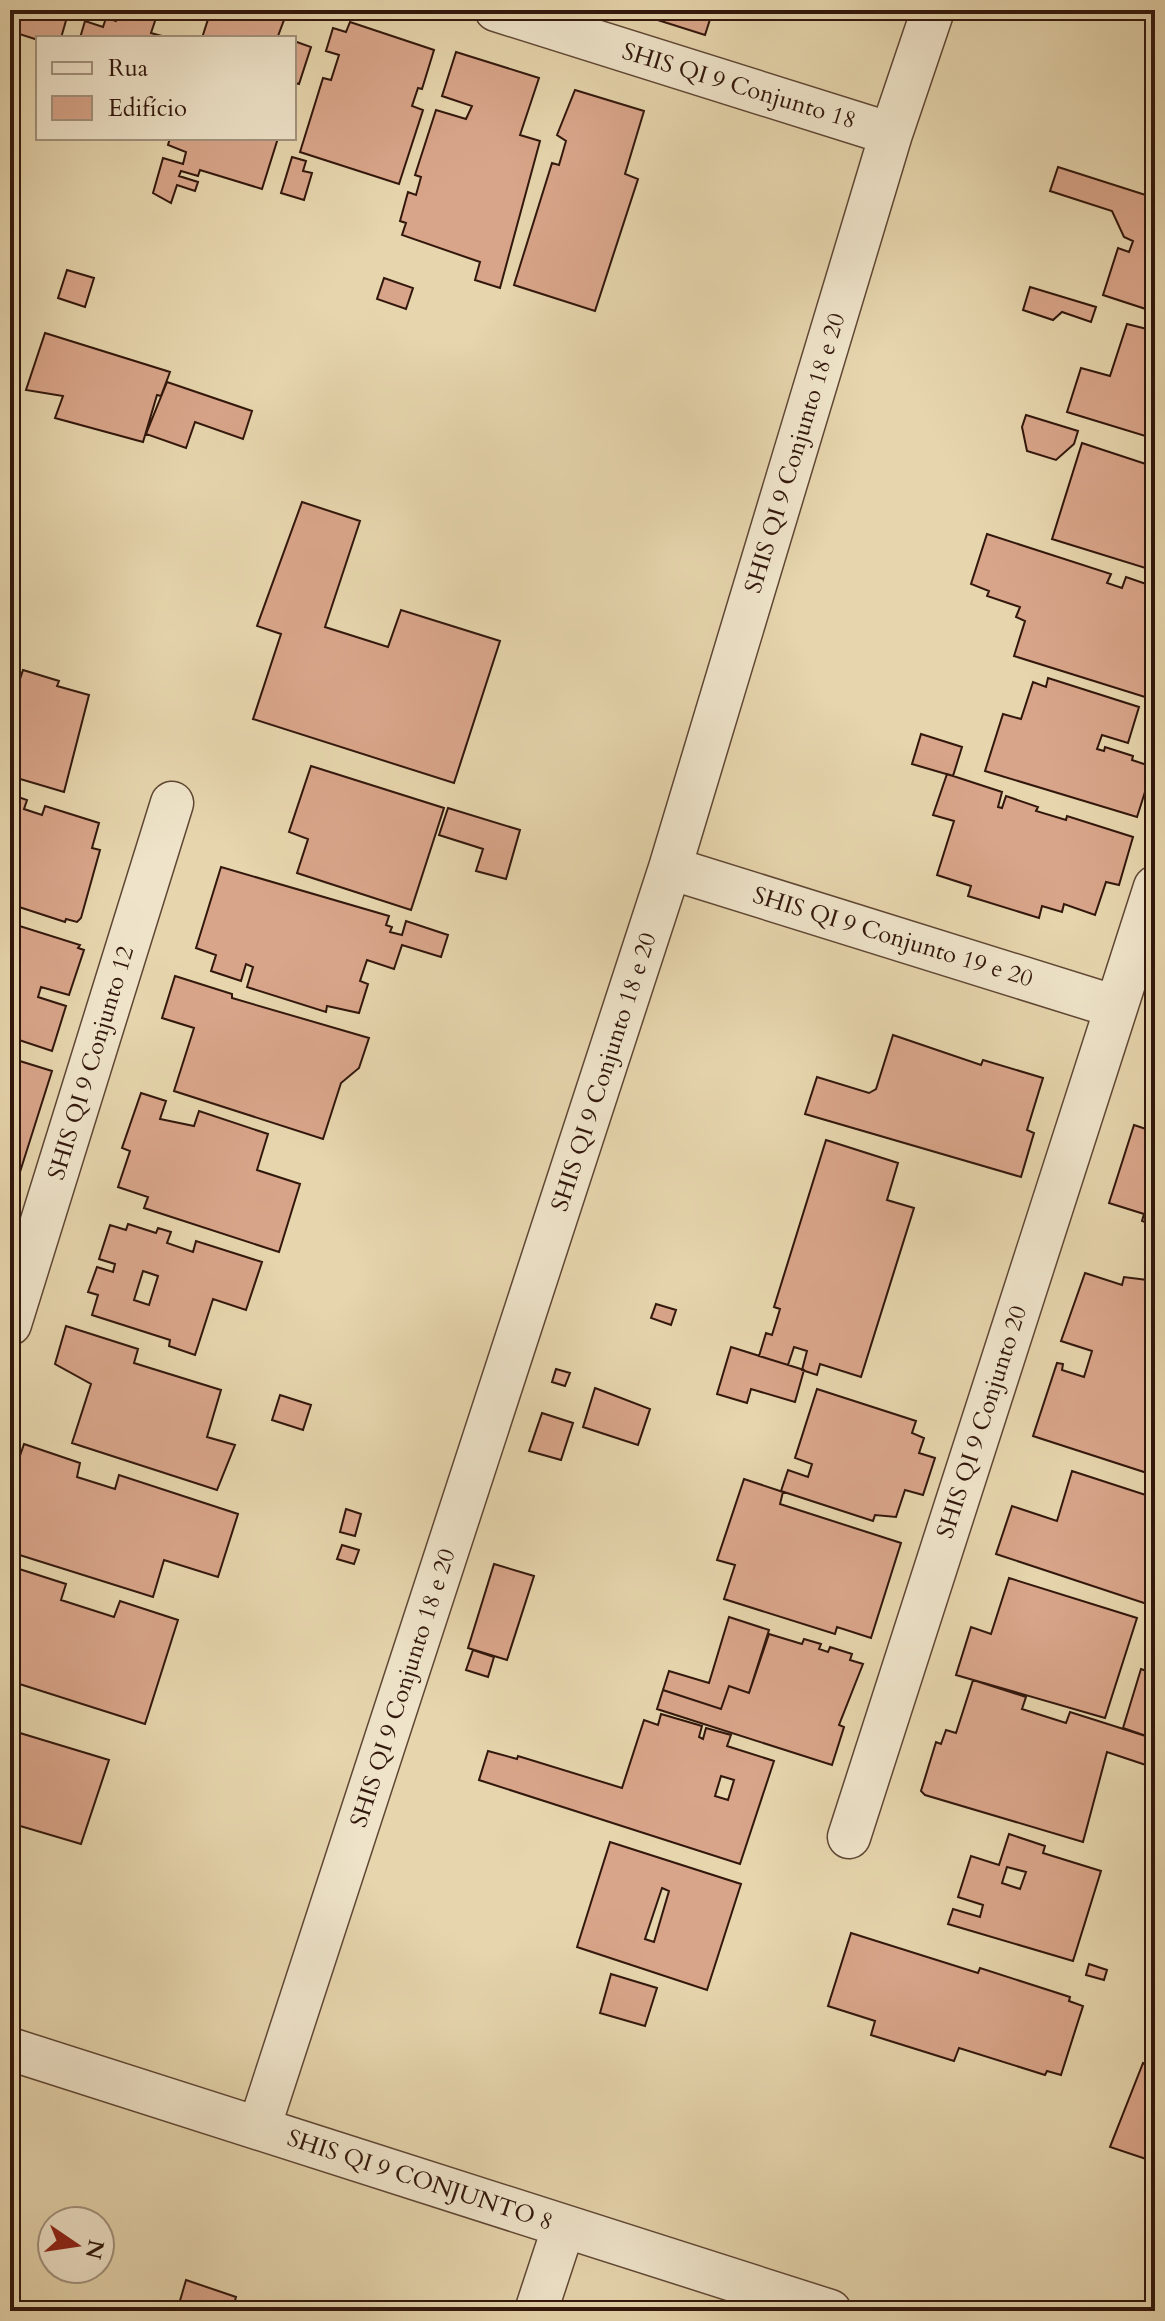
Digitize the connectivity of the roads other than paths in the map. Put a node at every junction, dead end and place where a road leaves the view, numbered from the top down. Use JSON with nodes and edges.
{"nodes":[{"id":1,"x":496,"y":10,"type":"edge"},
{"id":2,"x":933,"y":10,"type":"edge"},
{"id":3,"x":891,"y":134,"type":"junction"},
{"id":4,"x":172,"y":803,"type":"dead end"},
{"id":5,"x":670,"y":868,"type":"junction"},
{"id":6,"x":1155,"y":887,"type":"edge"},
{"id":7,"x":1116,"y":1007,"type":"junction"},
{"id":8,"x":10,"y":1324,"type":"edge"},
{"id":9,"x":849,"y":1837,"type":"dead end"},
{"id":10,"x":10,"y":2049,"type":"edge"},
{"id":11,"x":259,"y":2128,"type":"junction"},
{"id":12,"x":564,"y":2226,"type":"junction"},
{"id":13,"x":536,"y":2311,"type":"edge"},
{"id":14,"x":830,"y":2311,"type":"edge"}],
"edges":[{"from":1,"to":3,"type":"street","name":"SHIS QI 9 Conjunto 18"},
{"from":2,"to":3,"type":"street","name":"SHIS QI 9 Conjunto 18 e 20"},
{"from":3,"to":5,"type":"street","name":"SHIS QI 9 Conjunto 18 e 20"},
{"from":4,"to":8,"type":"street","name":"SHIS QI 9 Conjunto 12"},
{"from":5,"to":7,"type":"street","name":"SHIS QI 9 Conjunto 19 e 20"},
{"from":5,"to":11,"type":"street","name":"SHIS QI 9 Conjunto 18 e 20"},
{"from":6,"to":7,"type":"street","name":"SHIS QI 9 Conjunto 20"},
{"from":7,"to":9,"type":"street","name":"SHIS QI 9 Conjunto 20"},
{"from":10,"to":11,"type":"street","name":"SHIS QI 9 CONJUNTO 8"},
{"from":11,"to":12,"type":"street","name":"SHIS QI 9 CONJUNTO 8"},
{"from":12,"to":13,"type":"street"},
{"from":12,"to":14,"type":"street","name":"SHIS QI 9 CONJUNTO 8"}]}
